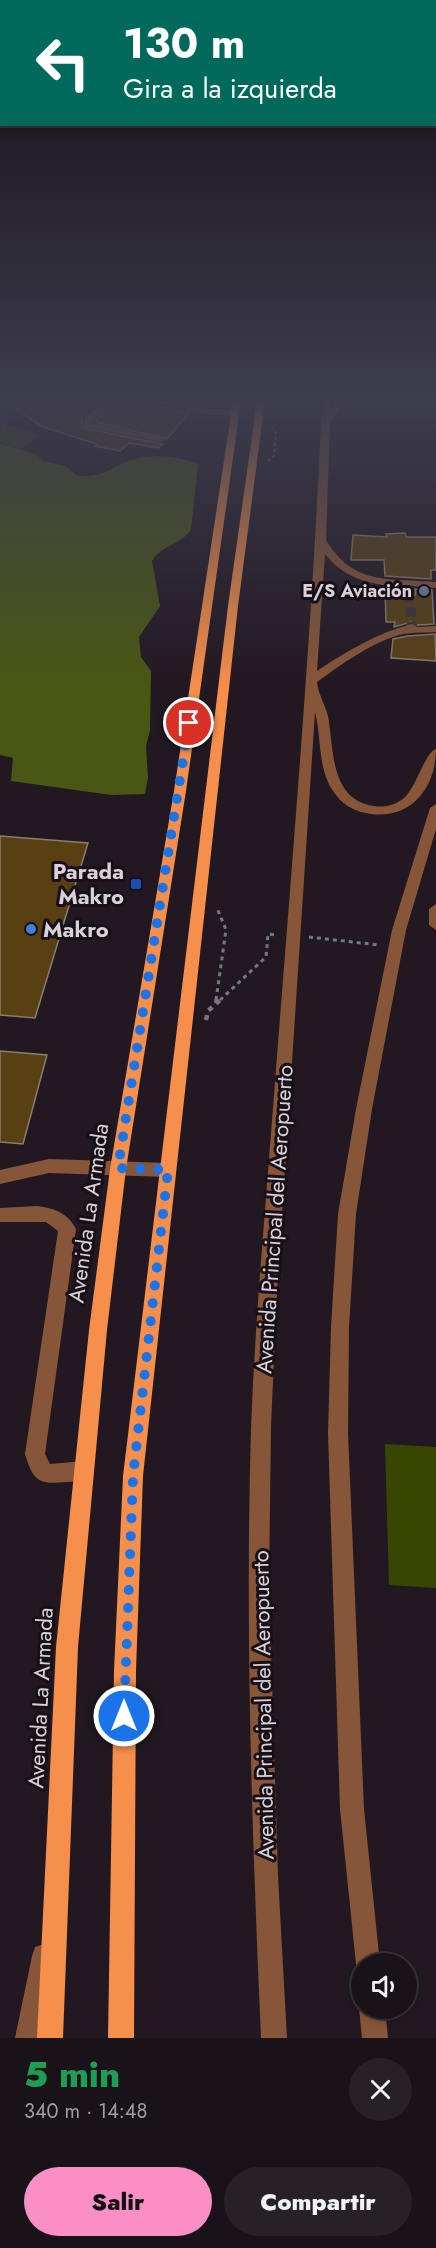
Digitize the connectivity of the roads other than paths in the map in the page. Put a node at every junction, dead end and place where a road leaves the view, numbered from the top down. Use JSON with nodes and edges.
{"nodes":[{"id":1,"x":223,"y":496,"type":"edge"},
{"id":2,"x":248,"y":496,"type":"edge"},
{"id":3,"x":323,"y":496,"type":"edge"},
{"id":4,"x":321,"y":540,"type":"junction"},
{"id":5,"x":396,"y":582,"type":"junction"},
{"id":6,"x":436,"y":585,"type":"edge"},
{"id":7,"x":409,"y":592,"type":"dead end"},
{"id":8,"x":412,"y":627,"type":"dead end"},
{"id":9,"x":436,"y":629,"type":"edge"},
{"id":10,"x":399,"y":631,"type":"junction"},
{"id":11,"x":310,"y":681,"type":"junction"},
{"id":12,"x":436,"y":753,"type":"edge"},
{"id":13,"x":436,"y":808,"type":"edge"},
{"id":14,"x":436,"y":909,"type":"edge"},
{"id":15,"x":436,"y":926,"type":"edge"},
{"id":16,"x":118,"y":1168,"type":"junction"},
{"id":17,"x":168,"y":1170,"type":"junction"},
{"id":18,"x":0,"y":1177,"type":"edge"},
{"id":19,"x":0,"y":1215,"type":"edge"},
{"id":20,"x":82,"y":1471,"type":"junction"},
{"id":21,"x":54,"y":1906,"type":"junction"},
{"id":22,"x":367,"y":1953,"type":"edge"},
{"id":23,"x":373,"y":2019,"type":"edge"},
{"id":24,"x":28,"y":2038,"type":"edge"},
{"id":25,"x":50,"y":2038,"type":"edge"},
{"id":26,"x":121,"y":2038,"type":"edge"},
{"id":27,"x":274,"y":2038,"type":"edge"},
{"id":28,"x":375,"y":2038,"type":"edge"}],
"edges":[{"from":1,"to":16,"type":"main road","name":"Avenida La Armada"},
{"from":2,"to":17,"type":"main road"},
{"from":3,"to":4,"type":"street","name":"Avenida Principal del Aeropuerto"},
{"from":4,"to":5,"type":"street"},
{"from":4,"to":11,"type":"street","name":"Avenida Principal del Aeropuerto"},
{"from":5,"to":6,"type":"street"},
{"from":5,"to":7,"type":"street"},
{"from":8,"to":10,"type":"street"},
{"from":9,"to":10,"type":"street"},
{"from":10,"to":11,"type":"street"},
{"from":11,"to":12,"type":"street"},
{"from":11,"to":27,"type":"street","name":"Avenida Principal del Aeropuerto"},
{"from":13,"to":22,"type":"street"},
{"from":14,"to":15,"type":"street"},
{"from":16,"to":17,"type":"street"},
{"from":16,"to":18,"type":"street"},
{"from":16,"to":20,"type":"main road","name":"Avenida La Armada"},
{"from":17,"to":26,"type":"main road"},
{"from":19,"to":20,"type":"street"},
{"from":20,"to":21,"type":"main road","name":"Avenida La Armada"},
{"from":21,"to":24,"type":"street"},
{"from":21,"to":25,"type":"main road","name":"Avenida La Armada"},
{"from":23,"to":28,"type":"street"}]}
